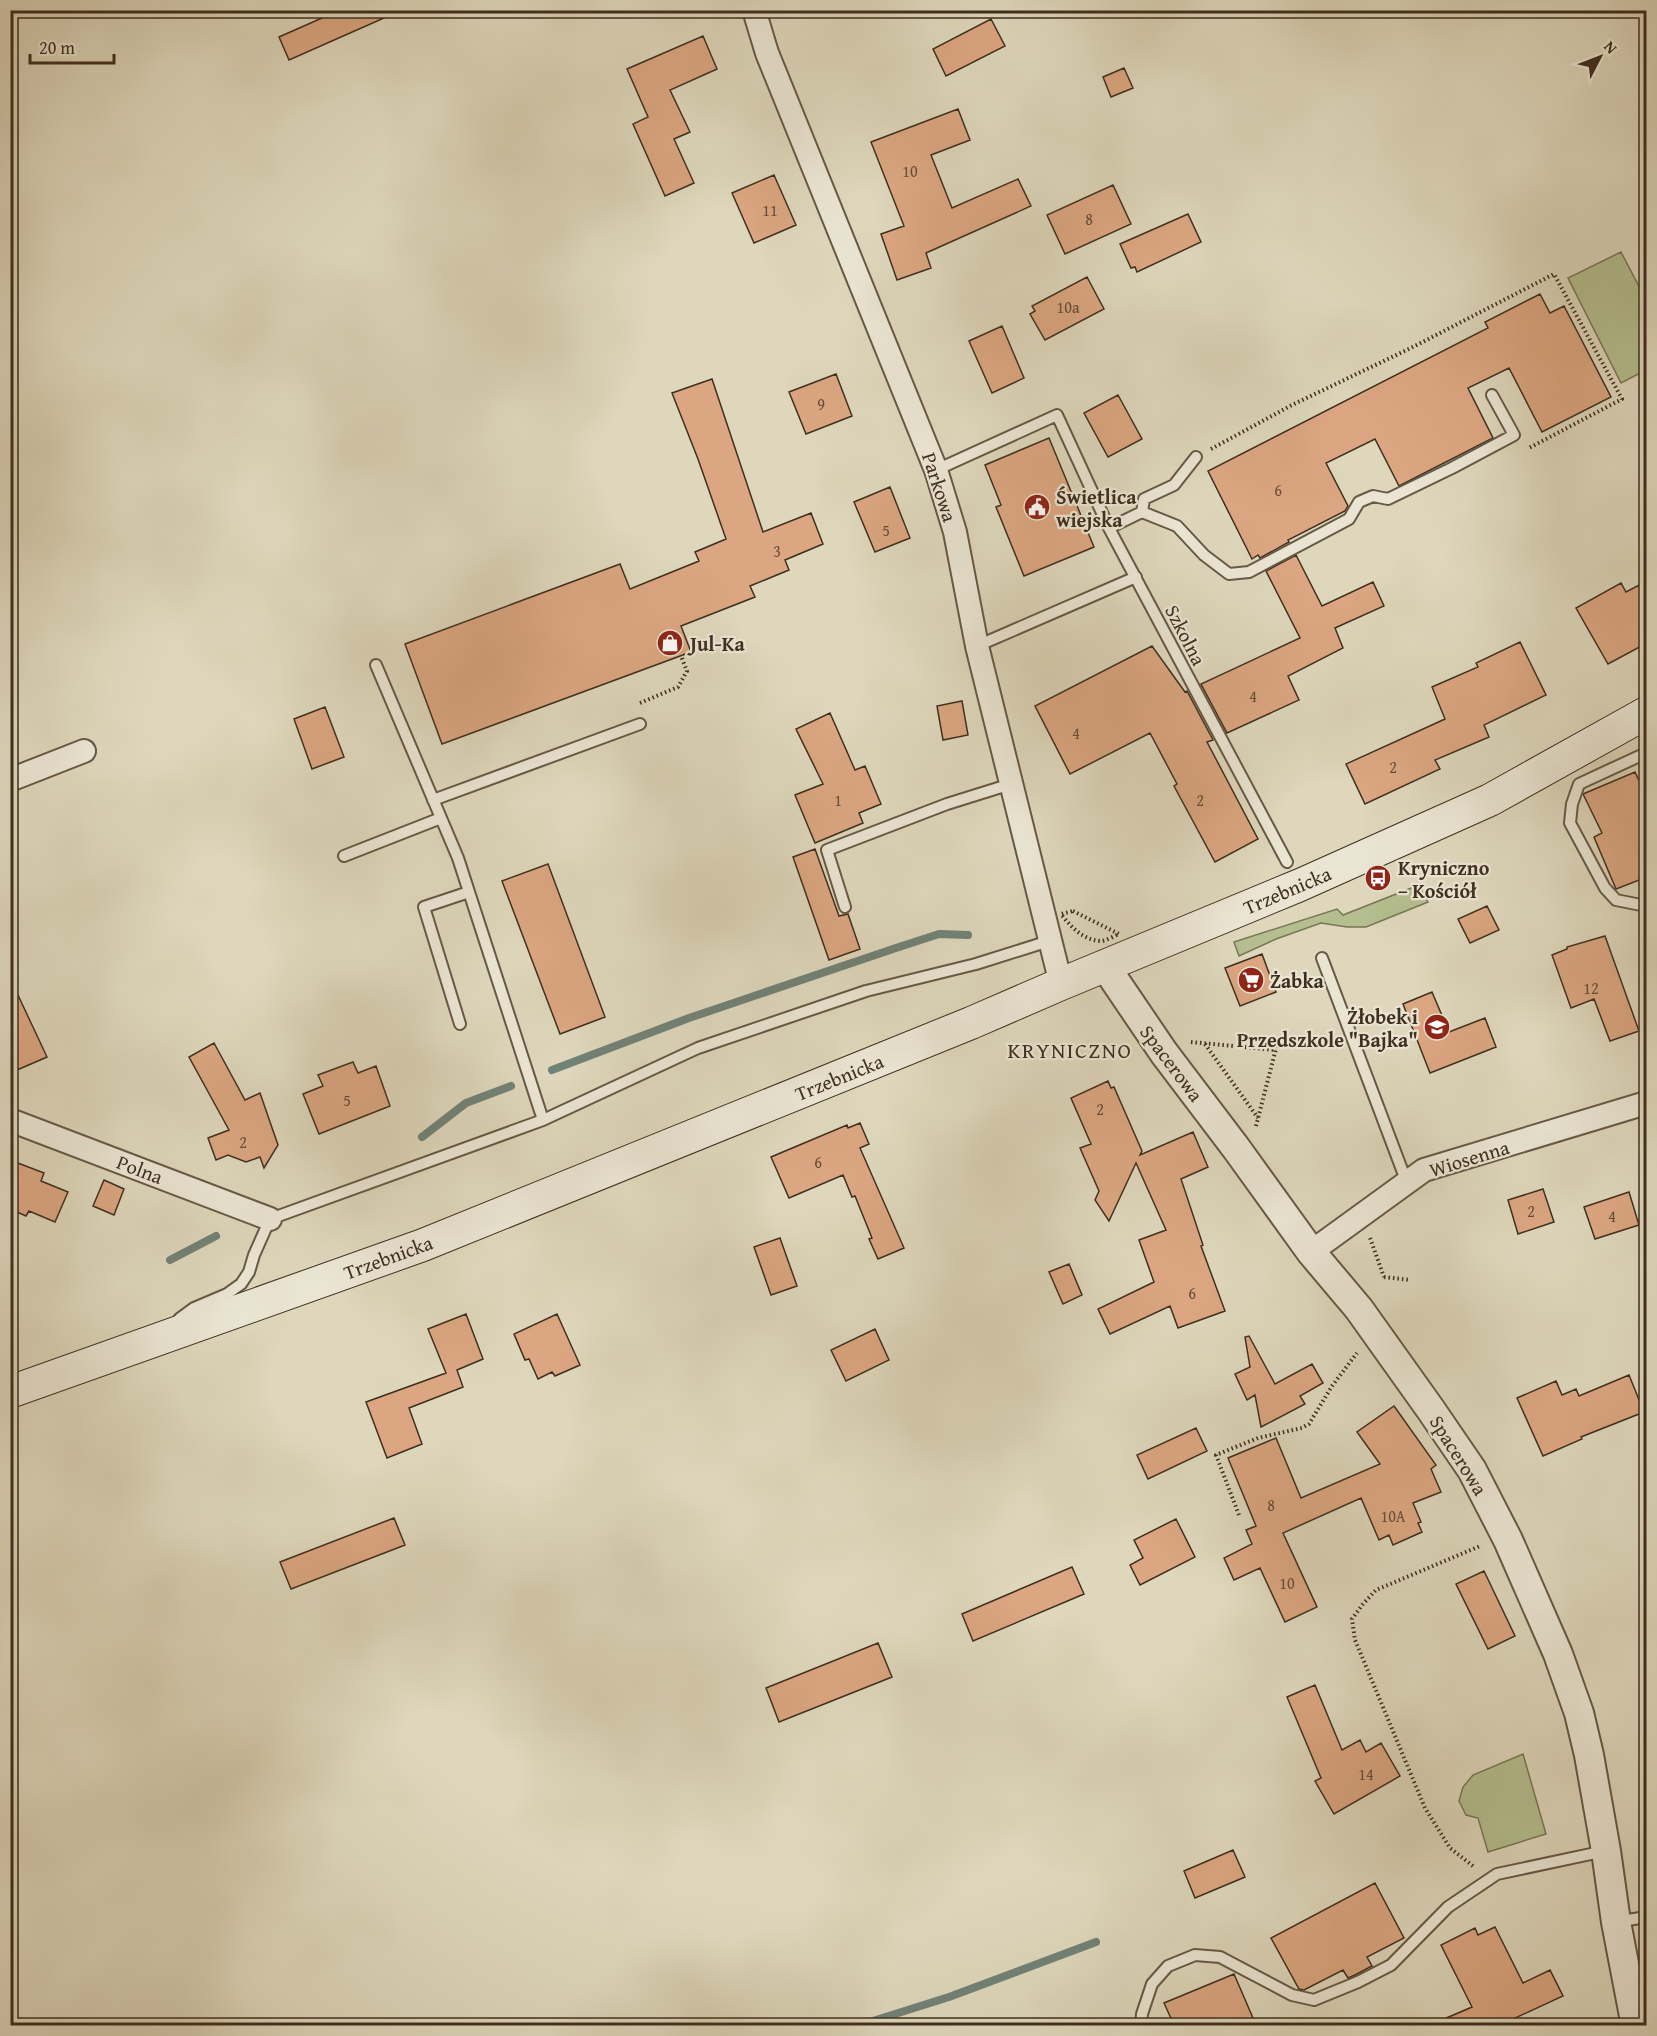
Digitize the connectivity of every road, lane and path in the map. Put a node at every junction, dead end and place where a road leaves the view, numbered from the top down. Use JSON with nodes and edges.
{"nodes":[{"id":1,"x":754,"y":10,"type":"edge"},
{"id":2,"x":1492,"y":395,"type":"dead end"},
{"id":3,"x":1514,"y":435,"type":"junction"},
{"id":4,"x":1196,"y":457,"type":"joint"},
{"id":5,"x":936,"y":470,"type":"junction"},
{"id":6,"x":1143,"y":512,"type":"junction"},
{"id":7,"x":1109,"y":528,"type":"junction"},
{"id":8,"x":1136,"y":578,"type":"junction"},
{"id":9,"x":977,"y":646,"type":"junction"},
{"id":10,"x":681,"y":656,"type":"dead end"},
{"id":11,"x":376,"y":665,"type":"dead end"},
{"id":12,"x":640,"y":703,"type":"dead end"},
{"id":13,"x":1647,"y":713,"type":"edge"},
{"id":14,"x":640,"y":724,"type":"dead end"},
{"id":15,"x":84,"y":751,"type":"dead end"},
{"id":16,"x":1647,"y":753,"type":"edge"},
{"id":17,"x":10,"y":780,"type":"edge"},
{"id":18,"x":1011,"y":784,"type":"junction"},
{"id":19,"x":433,"y":800,"type":"junction"},
{"id":20,"x":441,"y":818,"type":"junction"},
{"id":21,"x":344,"y":856,"type":"dead end"},
{"id":22,"x":1287,"y":862,"type":"dead end"},
{"id":23,"x":469,"y":892,"type":"junction"},
{"id":24,"x":1647,"y":906,"type":"edge"},
{"id":25,"x":845,"y":907,"type":"dead end"},
{"id":26,"x":1061,"y":914,"type":"joint"},
{"id":27,"x":1049,"y":941,"type":"junction"},
{"id":28,"x":1322,"y":958,"type":"dead end"},
{"id":29,"x":1105,"y":966,"type":"junction"},
{"id":30,"x":1061,"y":984,"type":"junction"},
{"id":31,"x":460,"y":1024,"type":"dead end"},
{"id":32,"x":1332,"y":1040,"type":"dead end"},
{"id":33,"x":1187,"y":1042,"type":"dead end"},
{"id":34,"x":1205,"y":1044,"type":"junction"},
{"id":35,"x":1276,"y":1050,"type":"junction"},
{"id":36,"x":1647,"y":1103,"type":"edge"},
{"id":37,"x":1258,"y":1119,"type":"junction"},
{"id":38,"x":10,"y":1120,"type":"edge"},
{"id":39,"x":543,"y":1120,"type":"junction"},
{"id":40,"x":1255,"y":1130,"type":"dead end"},
{"id":41,"x":1407,"y":1183,"type":"junction"},
{"id":42,"x":270,"y":1219,"type":"junction"},
{"id":43,"x":1366,"y":1230,"type":"dead end"},
{"id":44,"x":1311,"y":1252,"type":"junction"},
{"id":45,"x":1410,"y":1280,"type":"dead end"},
{"id":46,"x":1375,"y":1331,"type":"junction"},
{"id":47,"x":148,"y":1343,"type":"junction"},
{"id":48,"x":10,"y":1392,"type":"edge"},
{"id":49,"x":1239,"y":1515,"type":"dead end"},
{"id":50,"x":1506,"y":1535,"type":"junction"},
{"id":51,"x":1606,"y":1851,"type":"junction"},
{"id":52,"x":1497,"y":1874,"type":"junction"},
{"id":53,"x":1647,"y":1917,"type":"edge"},
{"id":54,"x":1616,"y":1922,"type":"junction"},
{"id":55,"x":1141,"y":2025,"type":"edge"},
{"id":56,"x":1636,"y":2025,"type":"edge"}],
"edges":[{"from":1,"to":5,"type":"street","name":"Parkowa"},
{"from":2,"to":3,"type":"lane"},
{"from":3,"to":4,"type":"path"},
{"from":3,"to":6,"type":"lane"},
{"from":4,"to":6,"type":"lane"},
{"from":5,"to":7,"type":"lane","name":"Szkolna"},
{"from":5,"to":9,"type":"street","name":"Parkowa"},
{"from":6,"to":7,"type":"lane"},
{"from":7,"to":8,"type":"lane","name":"Szkolna"},
{"from":8,"to":9,"type":"lane"},
{"from":8,"to":22,"type":"lane","name":"Szkolna"},
{"from":9,"to":18,"type":"street","name":"Parkowa"},
{"from":10,"to":12,"type":"path"},
{"from":11,"to":19,"type":"lane"},
{"from":13,"to":29,"type":"main road","name":"Trzebnicka"},
{"from":14,"to":19,"type":"lane"},
{"from":15,"to":17,"type":"street"},
{"from":16,"to":24,"type":"lane"},
{"from":18,"to":25,"type":"lane"},
{"from":18,"to":27,"type":"street","name":"Parkowa"},
{"from":19,"to":20,"type":"lane"},
{"from":20,"to":21,"type":"lane"},
{"from":20,"to":23,"type":"lane"},
{"from":23,"to":31,"type":"lane"},
{"from":23,"to":39,"type":"lane"},
{"from":26,"to":26,"type":"path"},
{"from":27,"to":30,"type":"street","name":"Parkowa"},
{"from":27,"to":39,"type":"lane"},
{"from":28,"to":41,"type":"lane"},
{"from":29,"to":30,"type":"main road","name":"Trzebnicka"},
{"from":29,"to":44,"type":"street","name":"Spacerowa"},
{"from":30,"to":47,"type":"main road","name":"Trzebnicka"},
{"from":32,"to":35,"type":"path"},
{"from":33,"to":34,"type":"path"},
{"from":34,"to":35,"type":"path"},
{"from":34,"to":37,"type":"path"},
{"from":35,"to":37,"type":"path"},
{"from":36,"to":41,"type":"street","name":"Wiosenna"},
{"from":37,"to":40,"type":"path"},
{"from":38,"to":42,"type":"street","name":"Polna"},
{"from":39,"to":42,"type":"lane"},
{"from":41,"to":44,"type":"street","name":"Wiosenna"},
{"from":42,"to":47,"type":"lane"},
{"from":43,"to":45,"type":"path"},
{"from":44,"to":46,"type":"street","name":"Spacerowa"},
{"from":46,"to":49,"type":"path"},
{"from":46,"to":50,"type":"street","name":"Spacerowa"},
{"from":47,"to":48,"type":"main road","name":"Trzebnicka"},
{"from":50,"to":51,"type":"street","name":"Spacerowa"},
{"from":50,"to":52,"type":"path"},
{"from":51,"to":52,"type":"lane"},
{"from":51,"to":54,"type":"street","name":"Spacerowa"},
{"from":52,"to":55,"type":"lane"},
{"from":53,"to":54,"type":"lane"},
{"from":54,"to":56,"type":"street","name":"Spacerowa"}]}
